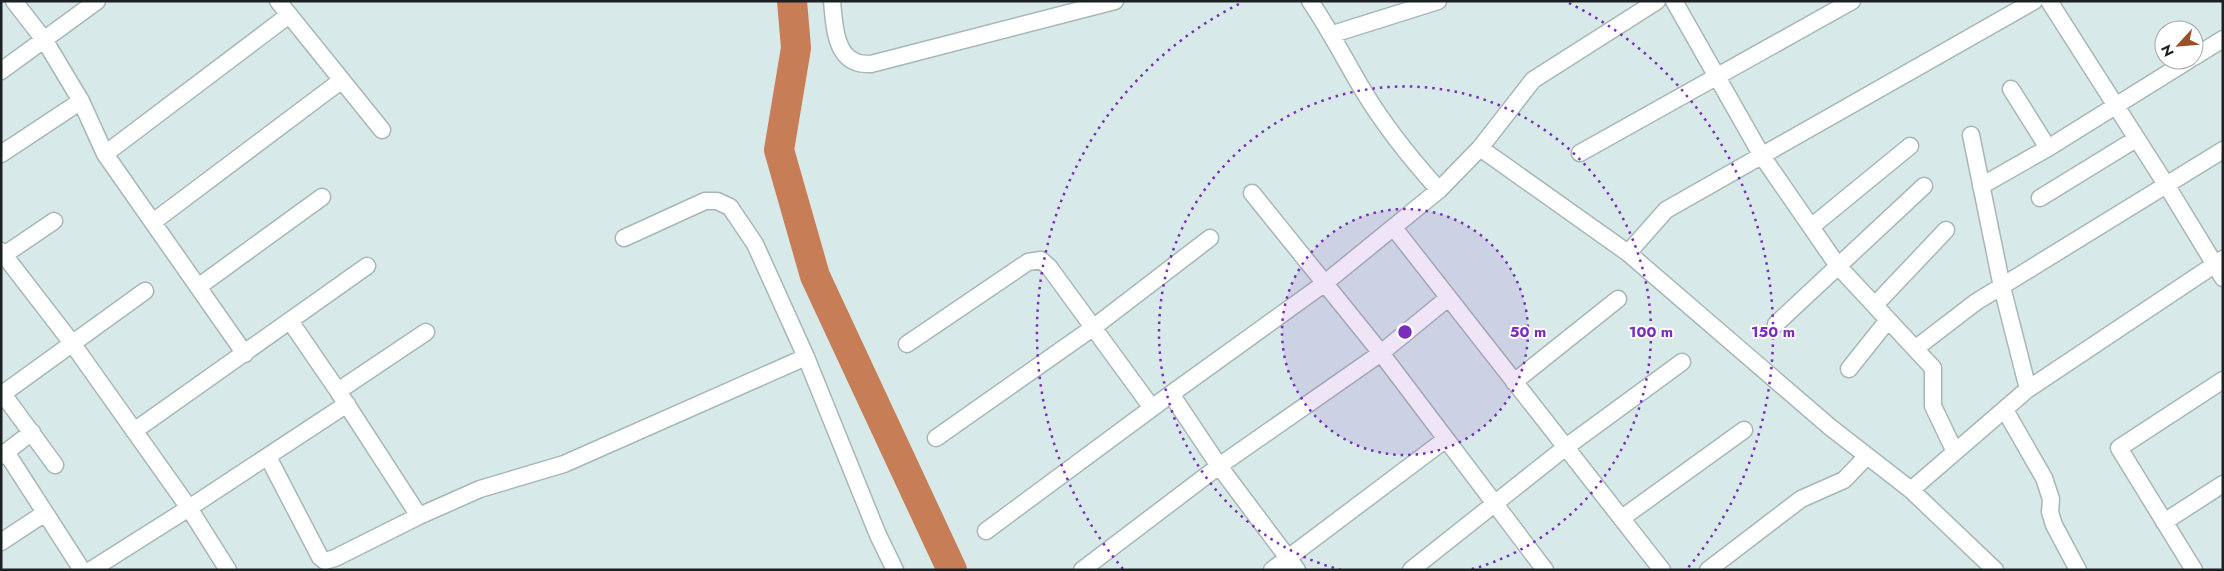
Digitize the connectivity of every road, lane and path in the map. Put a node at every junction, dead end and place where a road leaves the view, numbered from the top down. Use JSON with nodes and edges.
{"nodes":[{"id":1,"x":14,"y":1,"type":"edge"},
{"id":2,"x":97,"y":1,"type":"edge"},
{"id":3,"x":278,"y":1,"type":"edge"},
{"id":4,"x":832,"y":1,"type":"edge"},
{"id":5,"x":1115,"y":1,"type":"edge"},
{"id":6,"x":1310,"y":1,"type":"edge"},
{"id":7,"x":1438,"y":1,"type":"edge"},
{"id":8,"x":1657,"y":1,"type":"edge"},
{"id":9,"x":1674,"y":1,"type":"edge"},
{"id":10,"x":2034,"y":1,"type":"edge"},
{"id":11,"x":2049,"y":1,"type":"edge"},
{"id":12,"x":1845,"y":3,"type":"edge"},
{"id":13,"x":290,"y":15,"type":"junction"},
{"id":14,"x":1332,"y":34,"type":"junction"},
{"id":15,"x":2223,"y":39,"type":"edge"},
{"id":16,"x":45,"y":40,"type":"junction"},
{"id":17,"x":2204,"y":51,"type":"edge"},
{"id":18,"x":2173,"y":70,"type":"edge"},
{"id":19,"x":1,"y":71,"type":"edge"},
{"id":20,"x":1717,"y":77,"type":"junction"},
{"id":21,"x":342,"y":80,"type":"junction"},
{"id":22,"x":2011,"y":89,"type":"dead end"},
{"id":23,"x":81,"y":101,"type":"junction"},
{"id":24,"x":2115,"y":106,"type":"junction"},
{"id":25,"x":382,"y":130,"type":"dead end"},
{"id":26,"x":1971,"y":135,"type":"dead end"},
{"id":27,"x":2136,"y":139,"type":"junction"},
{"id":28,"x":1910,"y":146,"type":"dead end"},
{"id":29,"x":1480,"y":148,"type":"junction"},
{"id":30,"x":2048,"y":148,"type":"junction"},
{"id":31,"x":2223,"y":150,"type":"edge"},
{"id":32,"x":1580,"y":153,"type":"dead end"},
{"id":33,"x":1,"y":154,"type":"edge"},
{"id":34,"x":105,"y":154,"type":"junction"},
{"id":35,"x":1762,"y":156,"type":"junction"},
{"id":36,"x":1924,"y":186,"type":"dead end"},
{"id":37,"x":1981,"y":186,"type":"junction"},
{"id":38,"x":2167,"y":186,"type":"junction"},
{"id":39,"x":1439,"y":190,"type":"junction"},
{"id":40,"x":1252,"y":193,"type":"dead end"},
{"id":41,"x":322,"y":197,"type":"dead end"},
{"id":42,"x":2040,"y":198,"type":"dead end"},
{"id":43,"x":54,"y":221,"type":"dead end"},
{"id":44,"x":153,"y":222,"type":"junction"},
{"id":45,"x":1394,"y":228,"type":"junction"},
{"id":46,"x":1811,"y":228,"type":"junction"},
{"id":47,"x":1946,"y":230,"type":"dead end"},
{"id":48,"x":624,"y":238,"type":"dead end"},
{"id":49,"x":1210,"y":238,"type":"dead end"},
{"id":50,"x":3,"y":253,"type":"edge"},
{"id":51,"x":1628,"y":253,"type":"junction"},
{"id":52,"x":367,"y":266,"type":"dead end"},
{"id":53,"x":1838,"y":266,"type":"junction"},
{"id":54,"x":2220,"y":267,"type":"edge"},
{"id":55,"x":1324,"y":284,"type":"junction"},
{"id":56,"x":198,"y":287,"type":"junction"},
{"id":57,"x":2002,"y":287,"type":"junction"},
{"id":58,"x":145,"y":291,"type":"dead end"},
{"id":59,"x":1448,"y":298,"type":"junction"},
{"id":60,"x":1618,"y":299,"type":"dead end"},
{"id":61,"x":1874,"y":305,"type":"junction"},
{"id":62,"x":1888,"y":320,"type":"junction"},
{"id":63,"x":290,"y":321,"type":"junction"},
{"id":64,"x":1776,"y":324,"type":"dead end"},
{"id":65,"x":1094,"y":327,"type":"junction"},
{"id":66,"x":426,"y":332,"type":"dead end"},
{"id":67,"x":72,"y":344,"type":"junction"},
{"id":68,"x":906,"y":344,"type":"dead end"},
{"id":69,"x":1916,"y":348,"type":"junction"},
{"id":70,"x":1381,"y":353,"type":"junction"},
{"id":71,"x":245,"y":354,"type":"junction"},
{"id":72,"x":806,"y":356,"type":"junction"},
{"id":73,"x":1682,"y":362,"type":"dead end"},
{"id":74,"x":1849,"y":369,"type":"dead end"},
{"id":75,"x":2223,"y":380,"type":"edge"},
{"id":76,"x":1514,"y":382,"type":"junction"},
{"id":77,"x":2028,"y":389,"type":"junction"},
{"id":78,"x":2,"y":394,"type":"edge"},
{"id":79,"x":1170,"y":394,"type":"junction"},
{"id":80,"x":343,"y":398,"type":"junction"},
{"id":81,"x":1152,"y":408,"type":"junction"},
{"id":82,"x":2005,"y":410,"type":"junction"},
{"id":83,"x":1744,"y":430,"type":"dead end"},
{"id":84,"x":134,"y":431,"type":"junction"},
{"id":85,"x":32,"y":432,"type":"junction"},
{"id":86,"x":936,"y":438,"type":"dead end"},
{"id":87,"x":1446,"y":439,"type":"junction"},
{"id":88,"x":1566,"y":447,"type":"junction"},
{"id":89,"x":1956,"y":452,"type":"junction"},
{"id":90,"x":4,"y":454,"type":"edge"},
{"id":91,"x":1867,"y":456,"type":"junction"},
{"id":92,"x":268,"y":457,"type":"junction"},
{"id":93,"x":55,"y":465,"type":"dead end"},
{"id":94,"x":1220,"y":466,"type":"junction"},
{"id":95,"x":2223,"y":484,"type":"edge"},
{"id":96,"x":1912,"y":490,"type":"junction"},
{"id":97,"x":1494,"y":503,"type":"junction"},
{"id":98,"x":189,"y":508,"type":"junction"},
{"id":99,"x":45,"y":513,"type":"junction"},
{"id":100,"x":419,"y":516,"type":"junction"},
{"id":101,"x":1622,"y":518,"type":"junction"},
{"id":102,"x":2164,"y":522,"type":"junction"},
{"id":103,"x":986,"y":531,"type":"dead end"},
{"id":104,"x":1,"y":542,"type":"edge"},
{"id":105,"x":1293,"y":564,"type":"edge"},
{"id":106,"x":223,"y":568,"type":"edge"},
{"id":107,"x":82,"y":570,"type":"edge"},
{"id":108,"x":91,"y":570,"type":"edge"},
{"id":109,"x":895,"y":570,"type":"edge"},
{"id":110,"x":1082,"y":570,"type":"edge"},
{"id":111,"x":1272,"y":570,"type":"edge"},
{"id":112,"x":1411,"y":570,"type":"edge"},
{"id":113,"x":1545,"y":570,"type":"edge"},
{"id":114,"x":1662,"y":570,"type":"edge"},
{"id":115,"x":1709,"y":570,"type":"edge"},
{"id":116,"x":1995,"y":570,"type":"edge"},
{"id":117,"x":2078,"y":570,"type":"edge"},
{"id":118,"x":2194,"y":570,"type":"edge"}],
"edges":[{"from":1,"to":16,"type":"street"},
{"from":2,"to":16,"type":"street"},
{"from":3,"to":13,"type":"street"},
{"from":4,"to":5,"type":"street"},
{"from":6,"to":14,"type":"street"},
{"from":7,"to":14,"type":"street"},
{"from":8,"to":29,"type":"street"},
{"from":9,"to":20,"type":"street"},
{"from":10,"to":35,"type":"street"},
{"from":11,"to":24,"type":"street"},
{"from":12,"to":20,"type":"street"},
{"from":13,"to":21,"type":"street"},
{"from":13,"to":34,"type":"street"},
{"from":14,"to":39,"type":"street"},
{"from":15,"to":17,"type":"street"},
{"from":16,"to":19,"type":"street"},
{"from":16,"to":23,"type":"street"},
{"from":18,"to":24,"type":"street"},
{"from":20,"to":32,"type":"street"},
{"from":20,"to":35,"type":"street"},
{"from":21,"to":25,"type":"street"},
{"from":21,"to":44,"type":"street"},
{"from":22,"to":30,"type":"street"},
{"from":23,"to":33,"type":"street"},
{"from":23,"to":34,"type":"street"},
{"from":24,"to":27,"type":"street"},
{"from":24,"to":30,"type":"street"},
{"from":26,"to":37,"type":"street"},
{"from":27,"to":38,"type":"street"},
{"from":27,"to":42,"type":"street"},
{"from":28,"to":46,"type":"street"},
{"from":29,"to":39,"type":"street"},
{"from":29,"to":51,"type":"street"},
{"from":30,"to":37,"type":"street"},
{"from":31,"to":38,"type":"street"},
{"from":34,"to":44,"type":"street"},
{"from":35,"to":46,"type":"street"},
{"from":35,"to":51,"type":"street"},
{"from":36,"to":53,"type":"street"},
{"from":37,"to":57,"type":"street"},
{"from":38,"to":54,"type":"street"},
{"from":38,"to":57,"type":"street"},
{"from":39,"to":45,"type":"street"},
{"from":40,"to":55,"type":"street"},
{"from":41,"to":56,"type":"street"},
{"from":43,"to":50,"type":"street"},
{"from":44,"to":56,"type":"street"},
{"from":45,"to":55,"type":"street"},
{"from":45,"to":59,"type":"street"},
{"from":46,"to":53,"type":"street"},
{"from":47,"to":61,"type":"street"},
{"from":48,"to":72,"type":"street"},
{"from":49,"to":65,"type":"street"},
{"from":50,"to":67,"type":"street"},
{"from":51,"to":91,"type":"street"},
{"from":52,"to":63,"type":"street"},
{"from":53,"to":61,"type":"street"},
{"from":53,"to":64,"type":"street"},
{"from":54,"to":77,"type":"street"},
{"from":55,"to":70,"type":"street"},
{"from":55,"to":79,"type":"street"},
{"from":56,"to":71,"type":"street"},
{"from":57,"to":69,"type":"street"},
{"from":57,"to":77,"type":"street"},
{"from":58,"to":67,"type":"street"},
{"from":59,"to":70,"type":"street"},
{"from":59,"to":76,"type":"street"},
{"from":60,"to":76,"type":"street"},
{"from":61,"to":62,"type":"street"},
{"from":62,"to":69,"type":"street"},
{"from":62,"to":74,"type":"street"},
{"from":63,"to":71,"type":"street"},
{"from":63,"to":80,"type":"street"},
{"from":65,"to":68,"type":"street"},
{"from":65,"to":81,"type":"street"},
{"from":65,"to":86,"type":"street"},
{"from":66,"to":80,"type":"street"},
{"from":67,"to":78,"type":"street"},
{"from":67,"to":84,"type":"street"},
{"from":69,"to":89,"type":"street"},
{"from":70,"to":87,"type":"street"},
{"from":70,"to":94,"type":"street"},
{"from":71,"to":84,"type":"street"},
{"from":72,"to":100,"type":"street"},
{"from":72,"to":109,"type":"street"},
{"from":73,"to":88,"type":"street"},
{"from":75,"to":102,"type":"street"},
{"from":76,"to":88,"type":"street"},
{"from":77,"to":82,"type":"street"},
{"from":78,"to":85,"type":"street"},
{"from":79,"to":81,"type":"street"},
{"from":79,"to":94,"type":"street"},
{"from":80,"to":92,"type":"street"},
{"from":80,"to":100,"type":"street"},
{"from":81,"to":103,"type":"street"},
{"from":82,"to":89,"type":"street"},
{"from":82,"to":117,"type":"street"},
{"from":83,"to":101,"type":"street"},
{"from":84,"to":98,"type":"street"},
{"from":85,"to":90,"type":"street"},
{"from":85,"to":93,"type":"street"},
{"from":87,"to":97,"type":"street"},
{"from":87,"to":105,"type":"street"},
{"from":88,"to":97,"type":"street"},
{"from":88,"to":101,"type":"street"},
{"from":89,"to":96,"type":"street"},
{"from":90,"to":99,"type":"street"},
{"from":91,"to":96,"type":"street"},
{"from":91,"to":115,"type":"street"},
{"from":92,"to":98,"type":"street"},
{"from":92,"to":100,"type":"street"},
{"from":94,"to":105,"type":"street"},
{"from":94,"to":110,"type":"street"},
{"from":95,"to":102,"type":"street"},
{"from":96,"to":116,"type":"street"},
{"from":97,"to":112,"type":"street"},
{"from":97,"to":113,"type":"street"},
{"from":98,"to":106,"type":"street"},
{"from":98,"to":108,"type":"street"},
{"from":99,"to":104,"type":"street"},
{"from":99,"to":107,"type":"street"},
{"from":101,"to":114,"type":"street"},
{"from":102,"to":118,"type":"street"},
{"from":105,"to":111,"type":"street"}]}
